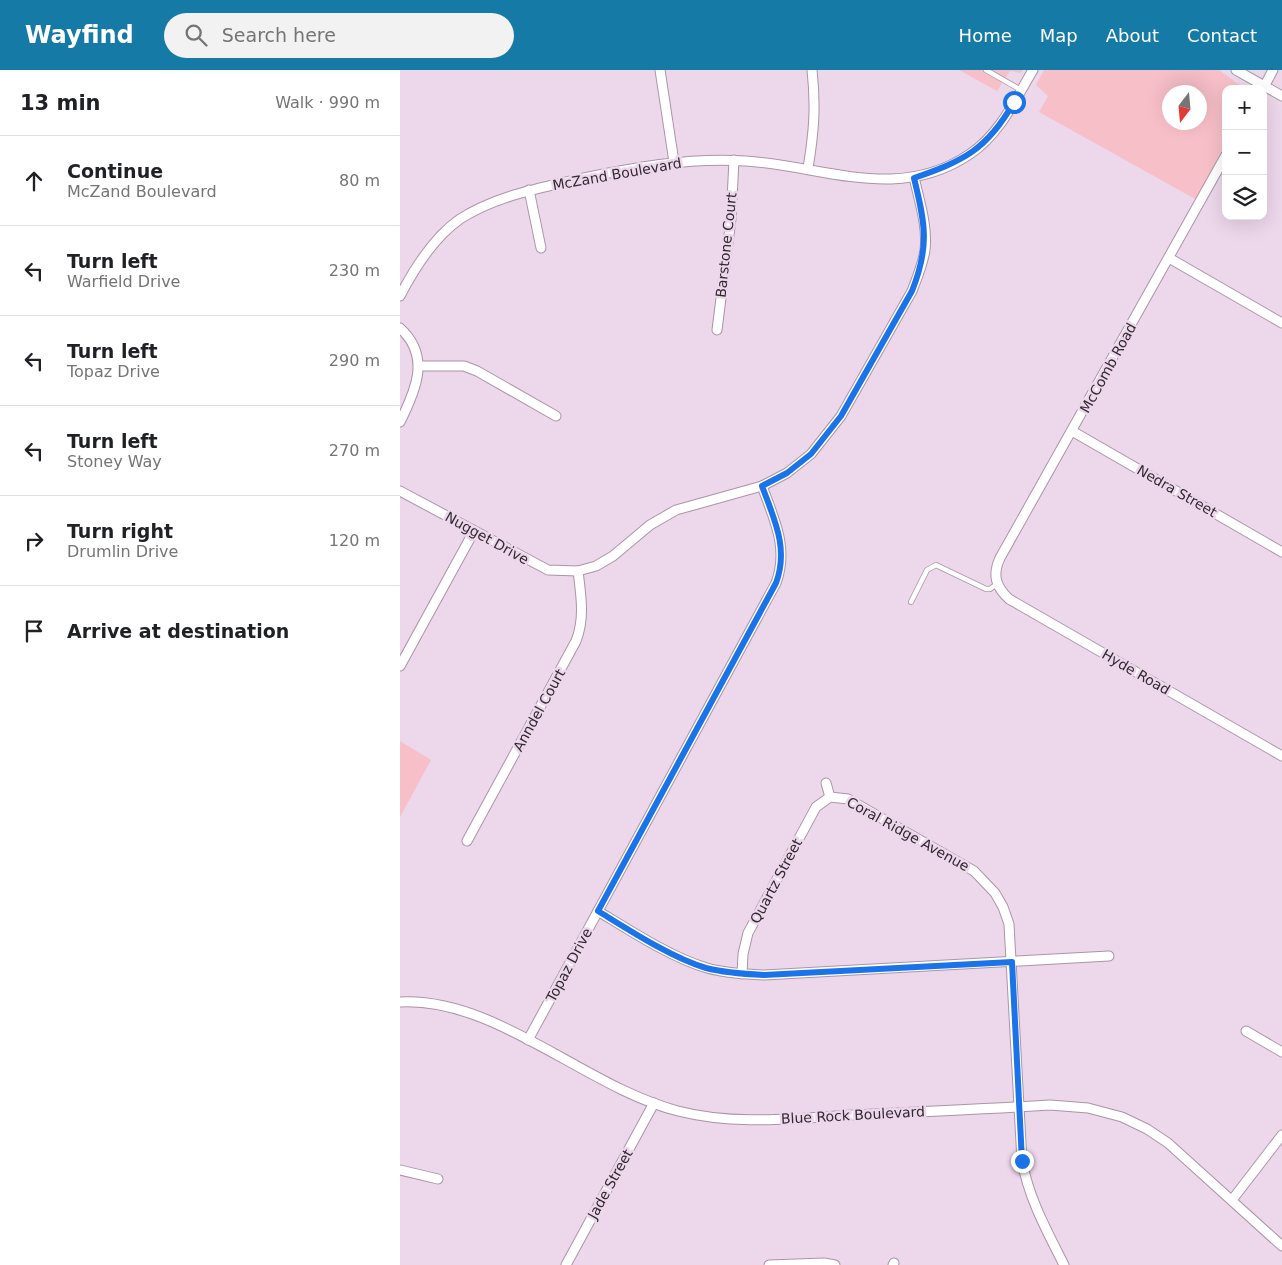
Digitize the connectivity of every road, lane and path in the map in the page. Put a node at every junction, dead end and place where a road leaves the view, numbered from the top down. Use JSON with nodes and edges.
{"nodes":[{"id":1,"x":660,"y":70,"type":"edge"},
{"id":2,"x":812,"y":70,"type":"edge"},
{"id":3,"x":986,"y":70,"type":"edge"},
{"id":4,"x":1033,"y":70,"type":"edge"},
{"id":5,"x":1236,"y":70,"type":"edge"},
{"id":6,"x":1273,"y":70,"type":"edge"},
{"id":7,"x":1260,"y":85,"type":"edge"},
{"id":8,"x":1264,"y":85,"type":"edge"},
{"id":9,"x":1267,"y":89,"type":"edge"},
{"id":10,"x":1021,"y":90,"type":"junction"},
{"id":11,"x":1282,"y":96,"type":"edge"},
{"id":12,"x":734,"y":160,"type":"junction"},
{"id":13,"x":674,"y":162,"type":"junction"},
{"id":14,"x":1222,"y":162,"type":"edge"},
{"id":15,"x":808,"y":168,"type":"junction"},
{"id":16,"x":914,"y":178,"type":"junction"},
{"id":17,"x":529,"y":190,"type":"junction"},
{"id":18,"x":541,"y":248,"type":"dead end"},
{"id":19,"x":1169,"y":258,"type":"junction"},
{"id":20,"x":400,"y":296,"type":"edge"},
{"id":21,"x":1282,"y":323,"type":"edge"},
{"id":22,"x":400,"y":328,"type":"edge"},
{"id":23,"x":717,"y":330,"type":"dead end"},
{"id":24,"x":420,"y":366,"type":"junction"},
{"id":25,"x":556,"y":416,"type":"dead end"},
{"id":26,"x":400,"y":422,"type":"edge"},
{"id":27,"x":1072,"y":431,"type":"junction"},
{"id":28,"x":762,"y":486,"type":"junction"},
{"id":29,"x":400,"y":491,"type":"edge"},
{"id":30,"x":474,"y":531,"type":"junction"},
{"id":31,"x":1282,"y":552,"type":"edge"},
{"id":32,"x":578,"y":571,"type":"junction"},
{"id":33,"x":996,"y":583,"type":"junction"},
{"id":34,"x":910,"y":602,"type":"dead end"},
{"id":35,"x":403,"y":655,"type":"edge"},
{"id":36,"x":400,"y":666,"type":"edge"},
{"id":37,"x":1282,"y":756,"type":"edge"},
{"id":38,"x":826,"y":783,"type":"dead end"},
{"id":39,"x":830,"y":797,"type":"junction"},
{"id":40,"x":467,"y":841,"type":"dead end"},
{"id":41,"x":598,"y":911,"type":"junction"},
{"id":42,"x":1109,"y":956,"type":"dead end"},
{"id":43,"x":1012,"y":962,"type":"junction"},
{"id":44,"x":742,"y":974,"type":"junction"},
{"id":45,"x":400,"y":1002,"type":"edge"},
{"id":46,"x":1246,"y":1031,"type":"dead end"},
{"id":47,"x":528,"y":1040,"type":"junction"},
{"id":48,"x":1282,"y":1052,"type":"edge"},
{"id":49,"x":654,"y":1103,"type":"junction"},
{"id":50,"x":1019,"y":1107,"type":"junction"},
{"id":51,"x":1282,"y":1135,"type":"edge"},
{"id":52,"x":400,"y":1170,"type":"edge"},
{"id":53,"x":438,"y":1180,"type":"dead end"},
{"id":54,"x":1232,"y":1200,"type":"junction"},
{"id":55,"x":1282,"y":1246,"type":"edge"},
{"id":56,"x":566,"y":1265,"type":"edge"},
{"id":57,"x":769,"y":1265,"type":"edge"},
{"id":58,"x":835,"y":1265,"type":"edge"},
{"id":59,"x":1064,"y":1265,"type":"edge"}],
"edges":[{"from":1,"to":13,"type":"street"},
{"from":2,"to":15,"type":"street"},
{"from":3,"to":10,"type":"lane"},
{"from":4,"to":10,"type":"street","name":"McZand Boulevard"},
{"from":5,"to":7,"type":"street"},
{"from":6,"to":8,"type":"street"},
{"from":9,"to":11,"type":"street"},
{"from":10,"to":16,"type":"street","name":"McZand Boulevard"},
{"from":12,"to":13,"type":"street","name":"McZand Boulevard"},
{"from":12,"to":15,"type":"street","name":"McZand Boulevard"},
{"from":12,"to":23,"type":"street","name":"Barstone Court"},
{"from":13,"to":17,"type":"street","name":"McZand Boulevard"},
{"from":14,"to":19,"type":"street","name":"McComb Road"},
{"from":15,"to":16,"type":"street","name":"McZand Boulevard"},
{"from":16,"to":28,"type":"street"},
{"from":17,"to":18,"type":"street"},
{"from":17,"to":20,"type":"street","name":"McZand Boulevard"},
{"from":19,"to":21,"type":"street"},
{"from":19,"to":27,"type":"street","name":"McComb Road"},
{"from":22,"to":24,"type":"street"},
{"from":24,"to":25,"type":"street"},
{"from":24,"to":26,"type":"street"},
{"from":27,"to":31,"type":"street","name":"Nedra Street"},
{"from":27,"to":33,"type":"street","name":"McComb Road"},
{"from":28,"to":32,"type":"street"},
{"from":28,"to":41,"type":"street","name":"Topaz Drive"},
{"from":29,"to":30,"type":"street","name":"Nugget Drive"},
{"from":30,"to":32,"type":"street","name":"Nugget Drive"},
{"from":30,"to":35,"type":"street"},
{"from":32,"to":40,"type":"street","name":"Anndel Court"},
{"from":33,"to":34,"type":"lane"},
{"from":33,"to":37,"type":"street","name":"Hyde Road"},
{"from":35,"to":36,"type":"street"},
{"from":38,"to":39,"type":"street"},
{"from":39,"to":43,"type":"street","name":"Coral Ridge Avenue"},
{"from":39,"to":44,"type":"street","name":"Quartz Street"},
{"from":41,"to":44,"type":"street"},
{"from":41,"to":47,"type":"street","name":"Topaz Drive"},
{"from":42,"to":43,"type":"street"},
{"from":43,"to":44,"type":"street"},
{"from":43,"to":50,"type":"street","name":"Coral Ridge Avenue"},
{"from":45,"to":47,"type":"street","name":"Blue Rock Boulevard"},
{"from":46,"to":48,"type":"street"},
{"from":47,"to":49,"type":"street","name":"Blue Rock Boulevard"},
{"from":49,"to":50,"type":"street","name":"Blue Rock Boulevard"},
{"from":49,"to":56,"type":"street","name":"Jade Street"},
{"from":50,"to":54,"type":"street","name":"Blue Rock Boulevard"},
{"from":50,"to":59,"type":"street","name":"Coral Ridge Avenue"},
{"from":51,"to":54,"type":"street"},
{"from":52,"to":53,"type":"street"},
{"from":54,"to":55,"type":"street","name":"Blue Rock Boulevard"},
{"from":57,"to":58,"type":"street"}]}
